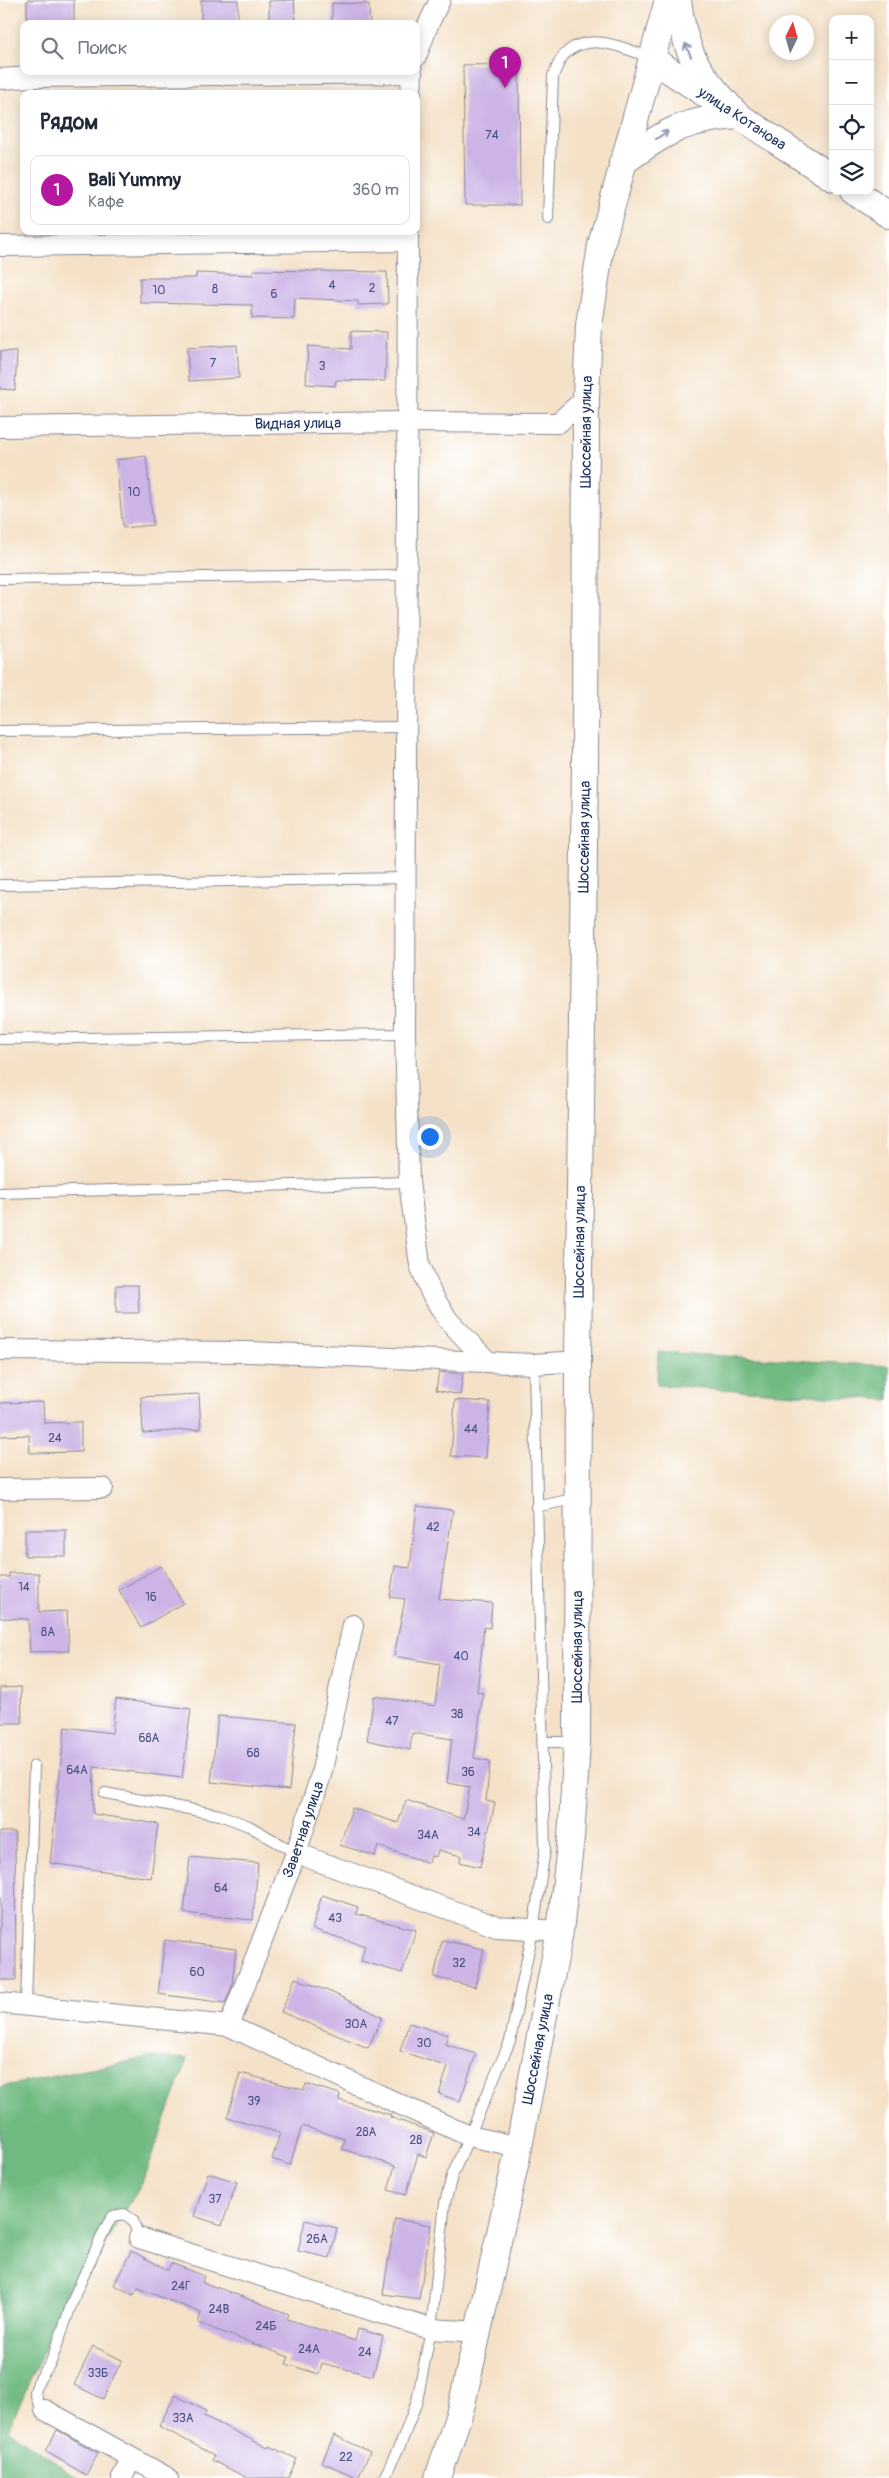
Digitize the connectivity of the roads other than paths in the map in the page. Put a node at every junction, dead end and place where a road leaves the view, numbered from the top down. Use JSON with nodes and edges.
{"nodes":[{"id":1,"x":440,"y":0,"type":"edge"},
{"id":2,"x":668,"y":0,"type":"edge"},
{"id":3,"x":678,"y":0,"type":"edge"},
{"id":4,"x":420,"y":49,"type":"edge"},
{"id":5,"x":652,"y":59,"type":"junction"},
{"id":6,"x":108,"y":75,"type":"edge"},
{"id":7,"x":413,"y":75,"type":"edge"},
{"id":8,"x":0,"y":79,"type":"edge"},
{"id":9,"x":411,"y":90,"type":"edge"},
{"id":10,"x":738,"y":116,"type":"junction"},
{"id":11,"x":622,"y":163,"type":"junction"},
{"id":12,"x":829,"y":175,"type":"edge"},
{"id":13,"x":859,"y":195,"type":"edge"},
{"id":14,"x":889,"y":215,"type":"edge"},
{"id":15,"x":548,"y":219,"type":"dead end"},
{"id":16,"x":408,"y":236,"type":"edge"},
{"id":17,"x":0,"y":246,"type":"edge"},
{"id":18,"x":586,"y":398,"type":"junction"},
{"id":19,"x":406,"y":422,"type":"junction"},
{"id":20,"x":0,"y":426,"type":"edge"},
{"id":21,"x":407,"y":575,"type":"junction"},
{"id":22,"x":0,"y":579,"type":"edge"},
{"id":23,"x":405,"y":727,"type":"junction"},
{"id":24,"x":0,"y":730,"type":"edge"},
{"id":25,"x":405,"y":878,"type":"junction"},
{"id":26,"x":0,"y":885,"type":"edge"},
{"id":27,"x":405,"y":1034,"type":"junction"},
{"id":28,"x":0,"y":1039,"type":"edge"},
{"id":29,"x":409,"y":1182,"type":"junction"},
{"id":30,"x":0,"y":1193,"type":"edge"},
{"id":31,"x":0,"y":1350,"type":"edge"},
{"id":32,"x":578,"y":1360,"type":"junction"},
{"id":33,"x":488,"y":1362,"type":"junction"},
{"id":34,"x":534,"y":1364,"type":"junction"},
{"id":35,"x":103,"y":1488,"type":"dead end"},
{"id":36,"x":0,"y":1489,"type":"edge"},
{"id":37,"x":578,"y":1498,"type":"junction"},
{"id":38,"x":536,"y":1507,"type":"junction"},
{"id":39,"x":353,"y":1625,"type":"dead end"},
{"id":40,"x":542,"y":1742,"type":"junction"},
{"id":41,"x":577,"y":1742,"type":"junction"},
{"id":42,"x":34,"y":1766,"type":"dead end"},
{"id":43,"x":105,"y":1793,"type":"dead end"},
{"id":44,"x":296,"y":1853,"type":"junction"},
{"id":45,"x":533,"y":1930,"type":"junction"},
{"id":46,"x":560,"y":1931,"type":"junction"},
{"id":47,"x":0,"y":2003,"type":"edge"},
{"id":48,"x":26,"y":2004,"type":"junction"},
{"id":49,"x":229,"y":2026,"type":"junction"},
{"id":50,"x":469,"y":2136,"type":"junction"},
{"id":51,"x":519,"y":2147,"type":"junction"},
{"id":52,"x":139,"y":2238,"type":"joint"},
{"id":53,"x":431,"y":2328,"type":"junction"},
{"id":54,"x":480,"y":2332,"type":"junction"},
{"id":55,"x":45,"y":2410,"type":"joint"},
{"id":56,"x":131,"y":2459,"type":"junction"},
{"id":57,"x":122,"y":2478,"type":"edge"},
{"id":58,"x":168,"y":2478,"type":"edge"},
{"id":59,"x":384,"y":2478,"type":"edge"},
{"id":60,"x":438,"y":2478,"type":"edge"}],
"edges":[{"from":1,"to":4,"type":"street"},
{"from":2,"to":5,"type":"street","name":"Шоссейная улица"},
{"from":10,"to":3,"type":"street","one_way":true},
{"from":5,"to":10,"type":"street","name":"улица Котанова"},
{"from":5,"to":11,"type":"street","name":"Шоссейная улица"},
{"from":5,"to":15,"type":"lane"},
{"from":6,"to":8,"type":"street"},
{"from":7,"to":9,"type":"street"},
{"from":11,"to":10,"type":"street","one_way":true},
{"from":10,"to":12,"type":"street","name":"улица Котанова"},
{"from":11,"to":18,"type":"street","name":"Шоссейная улица"},
{"from":13,"to":14,"type":"street"},
{"from":16,"to":17,"type":"street"},
{"from":16,"to":19,"type":"street"},
{"from":18,"to":19,"type":"street","name":"Видная улица"},
{"from":18,"to":32,"type":"street","name":"Шоссейная улица"},
{"from":19,"to":20,"type":"street","name":"Видная улица"},
{"from":19,"to":21,"type":"street"},
{"from":21,"to":22,"type":"lane"},
{"from":21,"to":23,"type":"street"},
{"from":23,"to":24,"type":"lane"},
{"from":23,"to":25,"type":"street"},
{"from":25,"to":26,"type":"lane"},
{"from":25,"to":27,"type":"street"},
{"from":27,"to":28,"type":"lane"},
{"from":27,"to":29,"type":"street"},
{"from":29,"to":30,"type":"lane"},
{"from":29,"to":33,"type":"street"},
{"from":31,"to":33,"type":"street"},
{"from":32,"to":34,"type":"street"},
{"from":32,"to":37,"type":"street","name":"Шоссейная улица"},
{"from":33,"to":34,"type":"street"},
{"from":34,"to":38,"type":"lane"},
{"from":35,"to":36,"type":"street"},
{"from":37,"to":38,"type":"lane"},
{"from":37,"to":41,"type":"street","name":"Шоссейная улица"},
{"from":38,"to":40,"type":"lane"},
{"from":39,"to":44,"type":"street","name":"Заветная улица"},
{"from":40,"to":41,"type":"lane"},
{"from":40,"to":45,"type":"lane"},
{"from":41,"to":46,"type":"street","name":"Шоссейная улица"},
{"from":42,"to":48,"type":"lane"},
{"from":43,"to":44,"type":"lane"},
{"from":44,"to":45,"type":"street"},
{"from":44,"to":49,"type":"street","name":"Заветная улица"},
{"from":45,"to":46,"type":"street"},
{"from":45,"to":50,"type":"lane"},
{"from":46,"to":51,"type":"street","name":"Шоссейная улица"},
{"from":47,"to":48,"type":"street"},
{"from":48,"to":49,"type":"street"},
{"from":49,"to":50,"type":"street"},
{"from":50,"to":51,"type":"street"},
{"from":50,"to":53,"type":"lane"},
{"from":51,"to":54,"type":"street","name":"Шоссейная улица"},
{"from":52,"to":53,"type":"street"},
{"from":52,"to":55,"type":"lane"},
{"from":53,"to":54,"type":"street"},
{"from":53,"to":59,"type":"lane"},
{"from":54,"to":60,"type":"street","name":"Шоссейная улица"},
{"from":55,"to":56,"type":"street"},
{"from":56,"to":57,"type":"street"},
{"from":56,"to":58,"type":"street"}]}
